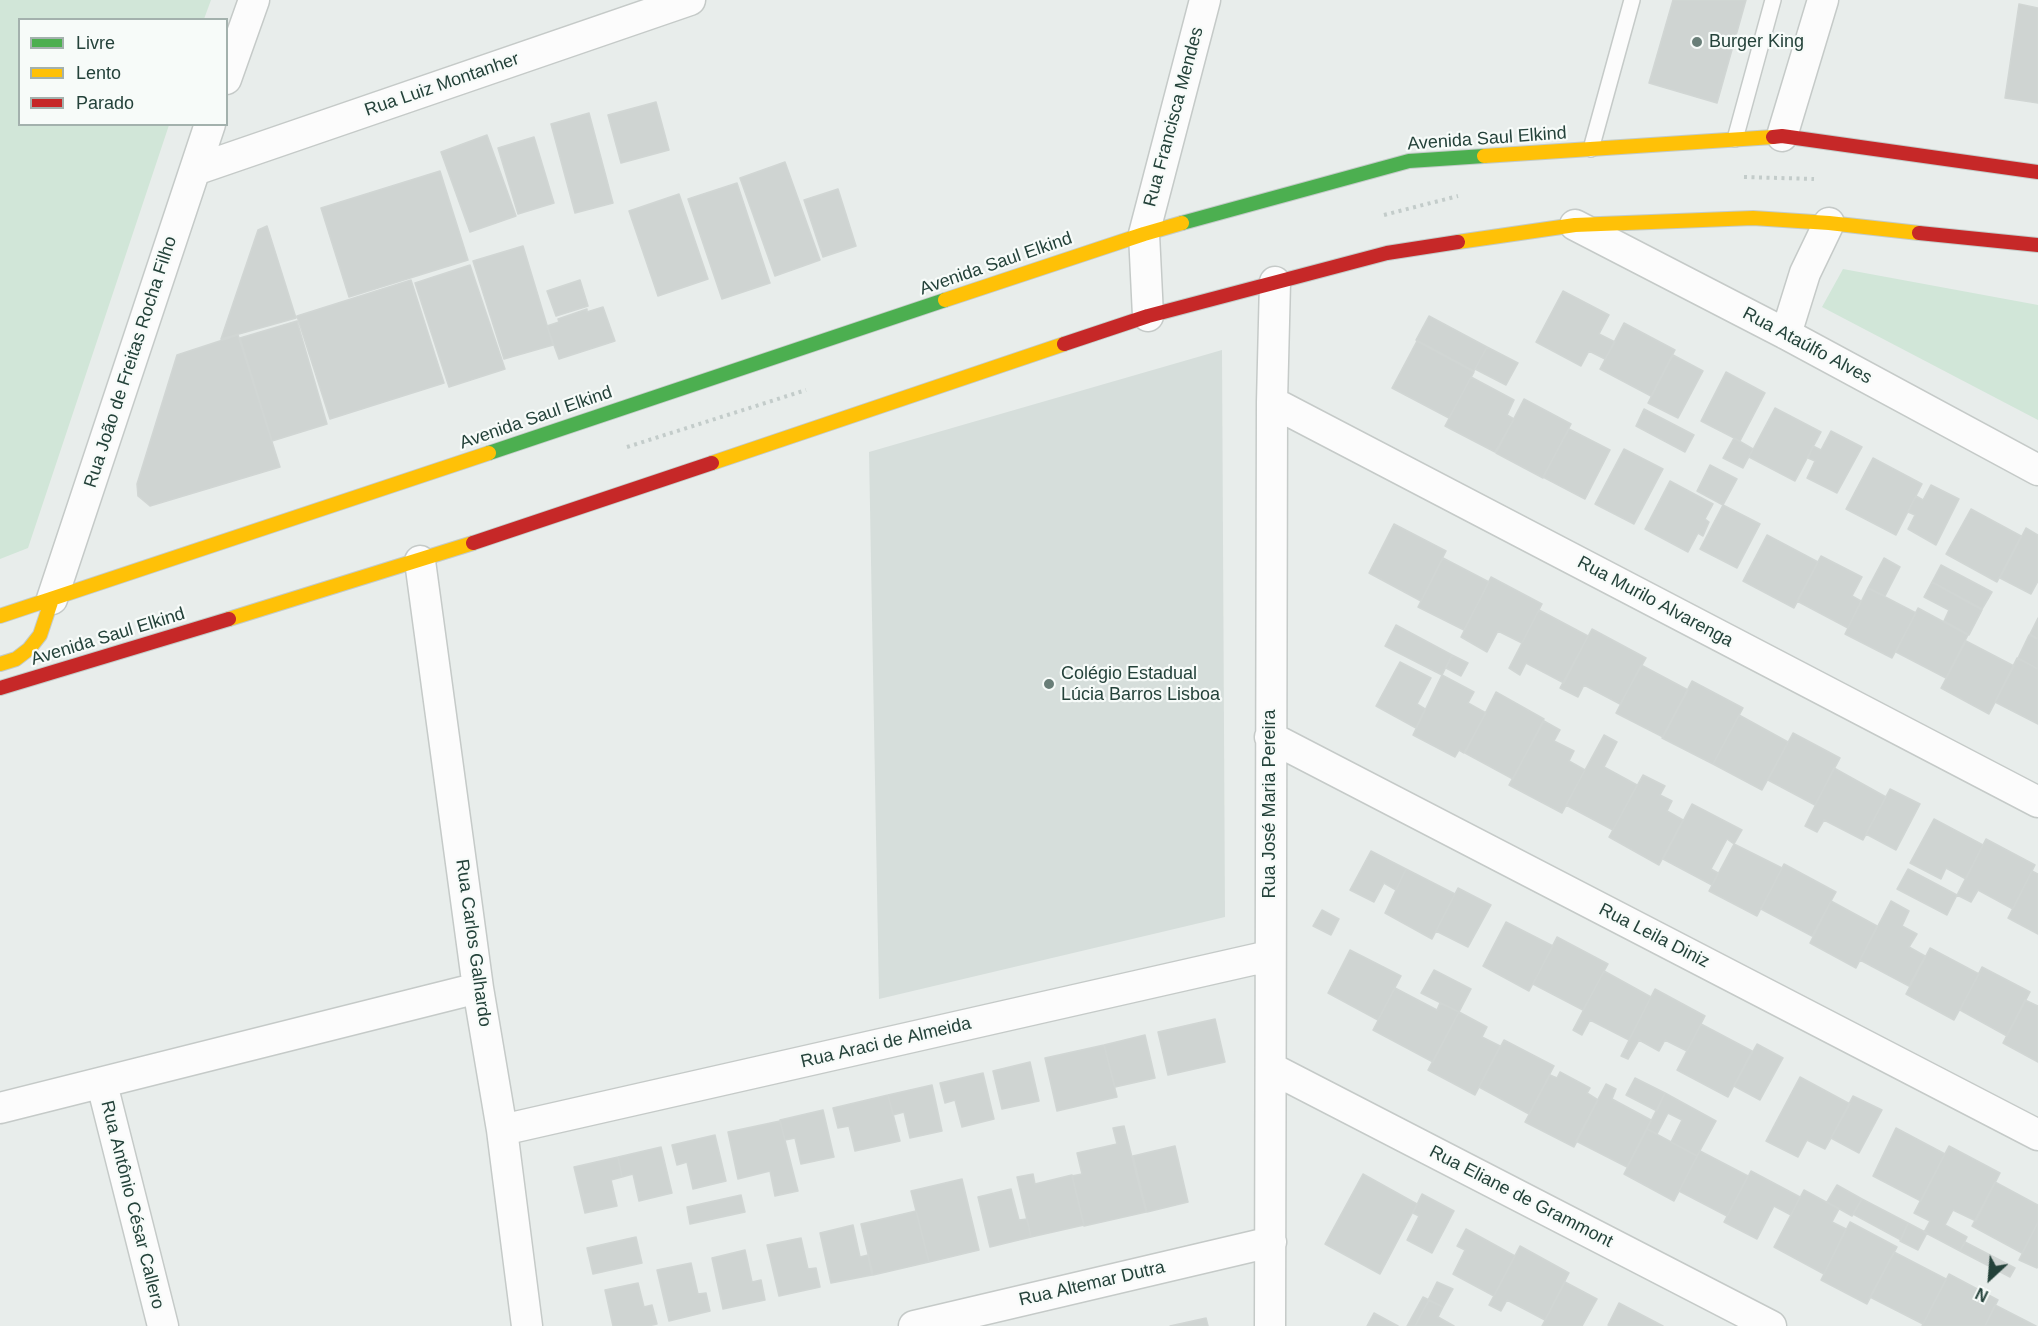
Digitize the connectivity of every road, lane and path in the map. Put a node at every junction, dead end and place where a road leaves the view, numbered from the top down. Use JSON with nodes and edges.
{"nodes":[{"id":1,"x":254,"y":0,"type":"edge"},
{"id":2,"x":690,"y":0,"type":"edge"},
{"id":3,"x":1205,"y":0,"type":"edge"},
{"id":4,"x":1632,"y":0,"type":"edge"},
{"id":5,"x":1773,"y":0,"type":"edge"},
{"id":6,"x":1823,"y":0,"type":"edge"},
{"id":7,"x":228,"y":73,"type":"edge"},
{"id":8,"x":209,"y":126,"type":"edge"},
{"id":9,"x":1782,"y":136,"type":"junction"},
{"id":10,"x":1735,"y":139,"type":"junction"},
{"id":11,"x":1591,"y":149,"type":"junction"},
{"id":12,"x":195,"y":170,"type":"junction"},
{"id":13,"x":2038,"y":172,"type":"edge"},
{"id":14,"x":1829,"y":223,"type":"junction"},
{"id":15,"x":1575,"y":225,"type":"junction"},
{"id":16,"x":1144,"y":234,"type":"junction"},
{"id":17,"x":2038,"y":245,"type":"edge"},
{"id":18,"x":1275,"y":282,"type":"junction"},
{"id":19,"x":1148,"y":316,"type":"junction"},
{"id":20,"x":1786,"y":334,"type":"junction"},
{"id":21,"x":1272,"y":402,"type":"junction"},
{"id":22,"x":2038,"y":470,"type":"edge"},
{"id":23,"x":420,"y":561,"type":"junction"},
{"id":24,"x":52,"y":599,"type":"junction"},
{"id":25,"x":0,"y":616,"type":"edge"},
{"id":26,"x":0,"y":664,"type":"edge"},
{"id":27,"x":0,"y":688,"type":"edge"},
{"id":28,"x":1270,"y":737,"type":"junction"},
{"id":29,"x":2038,"y":802,"type":"edge"},
{"id":30,"x":1269,"y":956,"type":"junction"},
{"id":31,"x":478,"y":988,"type":"junction"},
{"id":32,"x":1271,"y":1068,"type":"junction"},
{"id":33,"x":102,"y":1084,"type":"junction"},
{"id":34,"x":0,"y":1108,"type":"edge"},
{"id":35,"x":502,"y":1130,"type":"junction"},
{"id":36,"x":2038,"y":1135,"type":"edge"},
{"id":37,"x":1271,"y":1242,"type":"junction"},
{"id":38,"x":163,"y":1326,"type":"edge"},
{"id":39,"x":527,"y":1326,"type":"edge"},
{"id":40,"x":914,"y":1326,"type":"edge"},
{"id":41,"x":1270,"y":1326,"type":"edge"},
{"id":42,"x":1771,"y":1326,"type":"edge"}],
"edges":[{"from":1,"to":7,"type":"street"},
{"from":2,"to":12,"type":"street","name":"Rua Luiz Montanher"},
{"from":3,"to":16,"type":"street","name":"Rua Francisca Mendes"},
{"from":4,"to":11,"type":"lane"},
{"from":5,"to":10,"type":"lane"},
{"from":6,"to":9,"type":"street"},
{"from":8,"to":12,"type":"street","name":"Rua João de Freitas Rocha Filho"},
{"from":9,"to":10,"type":"main road","name":"Avenida Saul Elkind"},
{"from":9,"to":13,"type":"main road","name":"Avenida Saul Elkind"},
{"from":10,"to":11,"type":"main road","name":"Avenida Saul Elkind"},
{"from":11,"to":16,"type":"main road","name":"Avenida Saul Elkind"},
{"from":12,"to":24,"type":"street","name":"Rua João de Freitas Rocha Filho"},
{"from":14,"to":15,"type":"main road","name":"Avenida Saul Elkind"},
{"from":14,"to":17,"type":"main road","name":"Avenida Saul Elkind"},
{"from":14,"to":20,"type":"street"},
{"from":15,"to":18,"type":"main road","name":"Avenida Saul Elkind"},
{"from":15,"to":20,"type":"street","name":"Rua Ataúlfo Alves"},
{"from":16,"to":19,"type":"street","name":"Rua Francisca Mendes"},
{"from":16,"to":24,"type":"main road","name":"Avenida Saul Elkind"},
{"from":18,"to":19,"type":"main road","name":"Avenida Saul Elkind"},
{"from":18,"to":21,"type":"street","name":"Rua José Maria Pereira"},
{"from":19,"to":23,"type":"main road","name":"Avenida Saul Elkind"},
{"from":20,"to":22,"type":"street","name":"Rua Ataúlfo Alves"},
{"from":21,"to":28,"type":"street","name":"Rua José Maria Pereira"},
{"from":21,"to":29,"type":"street","name":"Rua Murilo Alvarenga"},
{"from":23,"to":27,"type":"main road","name":"Avenida Saul Elkind"},
{"from":23,"to":31,"type":"street","name":"Rua Carlos Galhardo"},
{"from":24,"to":25,"type":"main road","name":"Avenida Saul Elkind"},
{"from":24,"to":26,"type":"main road"},
{"from":28,"to":30,"type":"street","name":"Rua José Maria Pereira"},
{"from":28,"to":36,"type":"street","name":"Rua Leila Diniz"},
{"from":30,"to":32,"type":"street","name":"Rua José Maria Pereira"},
{"from":30,"to":35,"type":"street","name":"Rua Araci de Almeida"},
{"from":31,"to":33,"type":"street"},
{"from":31,"to":35,"type":"street","name":"Rua Carlos Galhardo"},
{"from":32,"to":37,"type":"street","name":"Rua José Maria Pereira"},
{"from":32,"to":42,"type":"street","name":"Rua Eliane de Grammont"},
{"from":33,"to":34,"type":"street"},
{"from":33,"to":38,"type":"street","name":"Rua Antônio César Callero"},
{"from":35,"to":39,"type":"street","name":"Rua Carlos Galhardo"},
{"from":37,"to":40,"type":"street","name":"Rua Altemar Dutra"},
{"from":37,"to":41,"type":"street","name":"Rua José Maria Pereira"}]}
